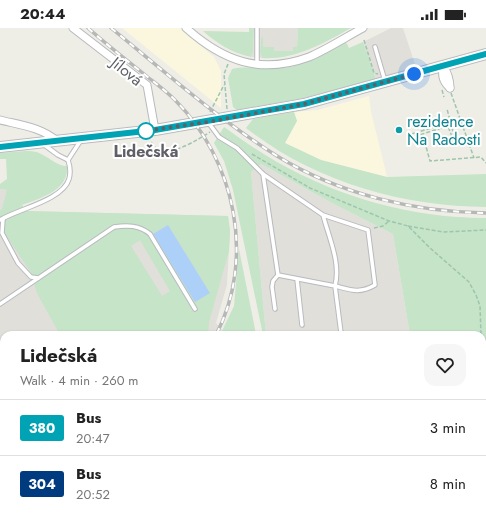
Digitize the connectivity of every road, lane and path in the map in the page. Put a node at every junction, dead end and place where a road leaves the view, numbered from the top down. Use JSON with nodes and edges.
{"nodes":[{"id":1,"x":73,"y":28,"type":"edge"},
{"id":2,"x":186,"y":28,"type":"edge"},
{"id":3,"x":257,"y":28,"type":"edge"},
{"id":4,"x":363,"y":28,"type":"edge"},
{"id":5,"x":364,"y":40,"type":"dead end"},
{"id":6,"x":374,"y":47,"type":"dead end"},
{"id":7,"x":486,"y":54,"type":"edge"},
{"id":8,"x":231,"y":58,"type":"junction"},
{"id":9,"x":257,"y":64,"type":"junction"},
{"id":10,"x":443,"y":66,"type":"junction"},
{"id":11,"x":385,"y":80,"type":"junction"},
{"id":12,"x":224,"y":85,"type":"junction"},
{"id":13,"x":450,"y":88,"type":"joint"},
{"id":14,"x":442,"y":90,"type":"dead end"},
{"id":15,"x":444,"y":96,"type":"dead end"},
{"id":16,"x":447,"y":109,"type":"dead end"},
{"id":17,"x":231,"y":118,"type":"junction"},
{"id":18,"x":0,"y":120,"type":"edge"},
{"id":19,"x":210,"y":122,"type":"junction"},
{"id":20,"x":451,"y":122,"type":"junction"},
{"id":21,"x":155,"y":130,"type":"junction"},
{"id":22,"x":415,"y":133,"type":"junction"},
{"id":23,"x":410,"y":134,"type":"dead end"},
{"id":24,"x":423,"y":136,"type":"dead end"},
{"id":25,"x":82,"y":138,"type":"junction"},
{"id":26,"x":57,"y":141,"type":"junction"},
{"id":27,"x":151,"y":142,"type":"dead end"},
{"id":28,"x":40,"y":143,"type":"junction"},
{"id":29,"x":0,"y":147,"type":"edge"},
{"id":30,"x":250,"y":154,"type":"dead end"},
{"id":31,"x":474,"y":158,"type":"junction"},
{"id":32,"x":68,"y":160,"type":"junction"},
{"id":33,"x":486,"y":164,"type":"edge"},
{"id":34,"x":262,"y":174,"type":"junction"},
{"id":35,"x":323,"y":215,"type":"junction"},
{"id":36,"x":1,"y":219,"type":"edge"},
{"id":37,"x":389,"y":221,"type":"junction"},
{"id":38,"x":408,"y":226,"type":"junction"},
{"id":39,"x":368,"y":230,"type":"junction"},
{"id":40,"x":486,"y":230,"type":"edge"},
{"id":41,"x":278,"y":275,"type":"junction"},
{"id":42,"x":38,"y":278,"type":"junction"},
{"id":43,"x":298,"y":279,"type":"junction"},
{"id":44,"x":335,"y":286,"type":"junction"},
{"id":45,"x":0,"y":304,"type":"edge"},
{"id":46,"x":195,"y":309,"type":"dead end"},
{"id":47,"x":275,"y":309,"type":"dead end"},
{"id":48,"x":302,"y":325,"type":"dead end"},
{"id":49,"x":341,"y":331,"type":"edge"},
{"id":50,"x":481,"y":331,"type":"edge"}],
"edges":[{"from":1,"to":21,"type":"street","name":"Jílová"},
{"from":2,"to":8,"type":"street"},
{"from":3,"to":9,"type":"lane"},
{"from":4,"to":9,"type":"street"},
{"from":5,"to":11,"type":"path"},
{"from":6,"to":11,"type":"lane"},
{"from":7,"to":10,"type":"main road"},
{"from":8,"to":9,"type":"street"},
{"from":8,"to":12,"type":"path"},
{"from":10,"to":11,"type":"main road"},
{"from":10,"to":13,"type":"street"},
{"from":11,"to":17,"type":"main road"},
{"from":12,"to":17,"type":"path"},
{"from":12,"to":19,"type":"path"},
{"from":13,"to":31,"type":"path"},
{"from":14,"to":15,"type":"path"},
{"from":16,"to":20,"type":"path"},
{"from":17,"to":19,"type":"main road"},
{"from":18,"to":26,"type":"street"},
{"from":19,"to":21,"type":"main road"},
{"from":19,"to":27,"type":"path"},
{"from":19,"to":34,"type":"lane"},
{"from":20,"to":22,"type":"path"},
{"from":20,"to":22,"type":"path"},
{"from":21,"to":25,"type":"main road"},
{"from":22,"to":23,"type":"path"},
{"from":24,"to":31,"type":"path"},
{"from":25,"to":26,"type":"main road"},
{"from":25,"to":32,"type":"lane"},
{"from":26,"to":28,"type":"main road"},
{"from":28,"to":29,"type":"main road"},
{"from":28,"to":32,"type":"lane"},
{"from":30,"to":37,"type":"path"},
{"from":31,"to":33,"type":"path"},
{"from":32,"to":36,"type":"lane"},
{"from":34,"to":35,"type":"lane"},
{"from":34,"to":41,"type":"lane"},
{"from":35,"to":39,"type":"lane"},
{"from":35,"to":44,"type":"lane"},
{"from":36,"to":42,"type":"lane"},
{"from":37,"to":38,"type":"path"},
{"from":37,"to":39,"type":"path"},
{"from":38,"to":40,"type":"path"},
{"from":38,"to":50,"type":"path"},
{"from":39,"to":44,"type":"lane"},
{"from":41,"to":43,"type":"lane"},
{"from":41,"to":47,"type":"lane"},
{"from":42,"to":45,"type":"lane"},
{"from":42,"to":46,"type":"lane"},
{"from":43,"to":44,"type":"lane"},
{"from":43,"to":48,"type":"lane"},
{"from":44,"to":49,"type":"lane"}]}
